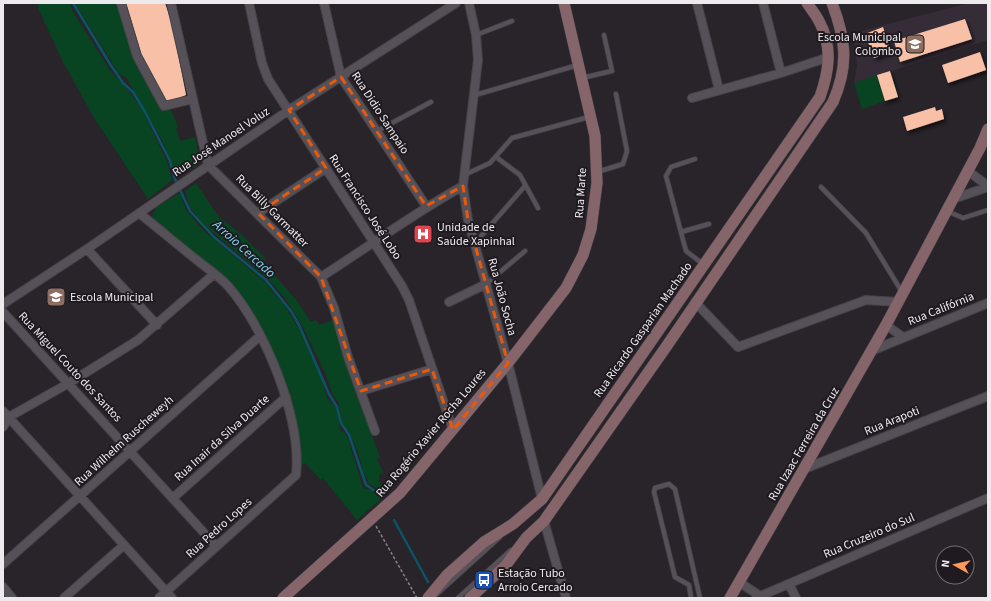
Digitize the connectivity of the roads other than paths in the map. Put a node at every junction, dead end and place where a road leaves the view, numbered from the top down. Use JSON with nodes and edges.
{"nodes":[{"id":1,"x":121,"y":3,"type":"edge"},
{"id":2,"x":171,"y":3,"type":"edge"},
{"id":3,"x":248,"y":3,"type":"edge"},
{"id":4,"x":324,"y":3,"type":"edge"},
{"id":5,"x":456,"y":3,"type":"edge"},
{"id":6,"x":469,"y":3,"type":"edge"},
{"id":7,"x":697,"y":3,"type":"edge"},
{"id":8,"x":763,"y":3,"type":"edge"},
{"id":9,"x":807,"y":3,"type":"edge"},
{"id":10,"x":832,"y":3,"type":"edge"},
{"id":11,"x":568,"y":4,"type":"edge"},
{"id":12,"x":512,"y":21,"type":"dead end"},
{"id":13,"x":476,"y":35,"type":"junction"},
{"id":14,"x":604,"y":35,"type":"dead end"},
{"id":15,"x":829,"y":57,"type":"junction"},
{"id":16,"x":579,"y":65,"type":"junction"},
{"id":17,"x":780,"y":73,"type":"junction"},
{"id":18,"x":341,"y":77,"type":"junction"},
{"id":19,"x":582,"y":79,"type":"junction"},
{"id":20,"x":719,"y":90,"type":"junction"},
{"id":21,"x":616,"y":94,"type":"dead end"},
{"id":22,"x":475,"y":96,"type":"junction"},
{"id":23,"x":692,"y":98,"type":"dead end"},
{"id":24,"x":192,"y":99,"type":"junction"},
{"id":25,"x":431,"y":102,"type":"dead end"},
{"id":26,"x":289,"y":110,"type":"junction"},
{"id":27,"x":590,"y":117,"type":"junction"},
{"id":28,"x":988,"y":129,"type":"edge"},
{"id":29,"x":377,"y":131,"type":"junction"},
{"id":30,"x":496,"y":157,"type":"junction"},
{"id":31,"x":695,"y":159,"type":"dead end"},
{"id":32,"x":208,"y":165,"type":"junction"},
{"id":33,"x":326,"y":168,"type":"junction"},
{"id":34,"x":968,"y":171,"type":"junction"},
{"id":35,"x":597,"y":172,"type":"junction"},
{"id":36,"x":464,"y":175,"type":"junction"},
{"id":37,"x":463,"y":186,"type":"junction"},
{"id":38,"x":525,"y":186,"type":"junction"},
{"id":39,"x":821,"y":187,"type":"dead end"},
{"id":40,"x":988,"y":187,"type":"edge"},
{"id":41,"x":953,"y":199,"type":"junction"},
{"id":42,"x":426,"y":206,"type":"junction"},
{"id":43,"x":538,"y":208,"type":"dead end"},
{"id":44,"x":988,"y":210,"type":"edge"},
{"id":45,"x":946,"y":211,"type":"junction"},
{"id":46,"x":139,"y":213,"type":"junction"},
{"id":47,"x":258,"y":213,"type":"junction"},
{"id":48,"x":709,"y":224,"type":"dead end"},
{"id":49,"x":681,"y":232,"type":"junction"},
{"id":50,"x":374,"y":243,"type":"junction"},
{"id":51,"x":475,"y":243,"type":"junction"},
{"id":52,"x":87,"y":249,"type":"junction"},
{"id":53,"x":525,"y":251,"type":"dead end"},
{"id":54,"x":704,"y":264,"type":"junction"},
{"id":55,"x":214,"y":274,"type":"junction"},
{"id":56,"x":321,"y":277,"type":"junction"},
{"id":57,"x":486,"y":284,"type":"junction"},
{"id":58,"x":901,"y":298,"type":"junction"},
{"id":59,"x":449,"y":302,"type":"dead end"},
{"id":60,"x":695,"y":302,"type":"junction"},
{"id":61,"x":988,"y":303,"type":"edge"},
{"id":62,"x":3,"y":304,"type":"edge"},
{"id":63,"x":3,"y":312,"type":"edge"},
{"id":64,"x":157,"y":325,"type":"junction"},
{"id":65,"x":886,"y":325,"type":"junction"},
{"id":66,"x":260,"y":336,"type":"junction"},
{"id":67,"x":904,"y":337,"type":"junction"},
{"id":68,"x":871,"y":351,"type":"junction"},
{"id":69,"x":508,"y":363,"type":"junction"},
{"id":70,"x":432,"y":369,"type":"junction"},
{"id":71,"x":70,"y":383,"type":"junction"},
{"id":72,"x":361,"y":391,"type":"junction"},
{"id":73,"x":988,"y":396,"type":"edge"},
{"id":74,"x":286,"y":397,"type":"junction"},
{"id":75,"x":6,"y":414,"type":"edge"},
{"id":76,"x":3,"y":428,"type":"edge"},
{"id":77,"x":453,"y":430,"type":"junction"},
{"id":78,"x":375,"y":431,"type":"dead end"},
{"id":79,"x":131,"y":451,"type":"junction"},
{"id":80,"x":804,"y":469,"type":"junction"},
{"id":81,"x":81,"y":496,"type":"junction"},
{"id":82,"x":173,"y":498,"type":"junction"},
{"id":83,"x":988,"y":498,"type":"edge"},
{"id":84,"x":542,"y":499,"type":"junction"},
{"id":85,"x":544,"y":521,"type":"junction"},
{"id":86,"x":513,"y":524,"type":"junction"},
{"id":87,"x":526,"y":538,"type":"junction"},
{"id":88,"x":124,"y":545,"type":"junction"},
{"id":89,"x":216,"y":546,"type":"junction"},
{"id":90,"x":3,"y":564,"type":"edge"},
{"id":91,"x":739,"y":582,"type":"junction"},
{"id":92,"x":789,"y":584,"type":"junction"},
{"id":93,"x":3,"y":588,"type":"edge"},
{"id":94,"x":166,"y":591,"type":"junction"},
{"id":95,"x":758,"y":597,"type":"edge"},
{"id":96,"x":12,"y":598,"type":"edge"},
{"id":97,"x":64,"y":598,"type":"edge"},
{"id":98,"x":159,"y":598,"type":"edge"},
{"id":99,"x":172,"y":598,"type":"edge"},
{"id":100,"x":283,"y":598,"type":"edge"},
{"id":101,"x":428,"y":598,"type":"edge"},
{"id":102,"x":432,"y":598,"type":"edge"},
{"id":103,"x":458,"y":598,"type":"edge"},
{"id":104,"x":470,"y":598,"type":"edge"},
{"id":105,"x":566,"y":598,"type":"edge"},
{"id":106,"x":692,"y":598,"type":"edge"},
{"id":107,"x":700,"y":598,"type":"edge"},
{"id":108,"x":730,"y":598,"type":"edge"},
{"id":109,"x":796,"y":598,"type":"edge"}],
"edges":[{"from":1,"to":24,"type":"street"},
{"from":2,"to":24,"type":"street"},
{"from":3,"to":26,"type":"street","name":"Rua Francisco José Lobo"},
{"from":4,"to":18,"type":"street","name":"Rua Didio Sampaio"},
{"from":5,"to":18,"type":"street","name":"Rua José Manoel Voluz"},
{"from":6,"to":13,"type":"street","name":"Rua João Socha"},
{"from":7,"to":20,"type":"street"},
{"from":8,"to":17,"type":"street"},
{"from":9,"to":15,"type":"street","name":"Rua Ricardo Gasparian Machado"},
{"from":10,"to":60,"type":"street"},
{"from":11,"to":16,"type":"street","name":"Rua Marte"},
{"from":12,"to":13,"type":"lane"},
{"from":13,"to":22,"type":"street","name":"Rua João Socha"},
{"from":14,"to":19,"type":"lane"},
{"from":15,"to":17,"type":"street"},
{"from":15,"to":54,"type":"street","name":"Rua Ricardo Gasparian Machado"},
{"from":16,"to":19,"type":"street","name":"Rua Marte"},
{"from":16,"to":22,"type":"lane"},
{"from":17,"to":20,"type":"street"},
{"from":18,"to":26,"type":"street","name":"Rua José Manoel Voluz"},
{"from":18,"to":29,"type":"street","name":"Rua Didio Sampaio"},
{"from":19,"to":27,"type":"street","name":"Rua Marte"},
{"from":20,"to":23,"type":"street"},
{"from":21,"to":35,"type":"lane"},
{"from":22,"to":36,"type":"street","name":"Rua João Socha"},
{"from":24,"to":32,"type":"street"},
{"from":25,"to":29,"type":"lane"},
{"from":26,"to":32,"type":"street","name":"Rua José Manoel Voluz"},
{"from":26,"to":33,"type":"street","name":"Rua Francisco José Lobo"},
{"from":27,"to":30,"type":"lane"},
{"from":27,"to":35,"type":"street","name":"Rua Marte"},
{"from":28,"to":34,"type":"street","name":"Rua Izaac Ferreira da Cruz"},
{"from":29,"to":42,"type":"street","name":"Rua Didio Sampaio"},
{"from":30,"to":36,"type":"lane"},
{"from":30,"to":38,"type":"lane"},
{"from":31,"to":49,"type":"lane"},
{"from":32,"to":46,"type":"street","name":"Rua José Manoel Voluz"},
{"from":32,"to":47,"type":"street","name":"Rua Billy Garmatter"},
{"from":33,"to":47,"type":"street"},
{"from":33,"to":50,"type":"street","name":"Rua Francisco José Lobo"},
{"from":34,"to":40,"type":"street"},
{"from":34,"to":41,"type":"street","name":"Rua Izaac Ferreira da Cruz"},
{"from":35,"to":69,"type":"street","name":"Rua Marte"},
{"from":36,"to":37,"type":"street","name":"Rua João Socha"},
{"from":37,"to":42,"type":"street"},
{"from":37,"to":51,"type":"street","name":"Rua João Socha"},
{"from":38,"to":43,"type":"lane"},
{"from":38,"to":51,"type":"lane"},
{"from":39,"to":58,"type":"lane"},
{"from":40,"to":41,"type":"street"},
{"from":41,"to":45,"type":"street","name":"Rua Izaac Ferreira da Cruz"},
{"from":42,"to":50,"type":"street"},
{"from":44,"to":45,"type":"lane"},
{"from":45,"to":58,"type":"street","name":"Rua Izaac Ferreira da Cruz"},
{"from":46,"to":52,"type":"street","name":"Rua José Manoel Voluz"},
{"from":46,"to":55,"type":"street"},
{"from":47,"to":56,"type":"street","name":"Rua Billy Garmatter"},
{"from":48,"to":49,"type":"lane"},
{"from":49,"to":54,"type":"lane"},
{"from":50,"to":56,"type":"street"},
{"from":50,"to":70,"type":"street","name":"Rua Francisco José Lobo"},
{"from":51,"to":57,"type":"street","name":"Rua João Socha"},
{"from":52,"to":62,"type":"street","name":"Rua José Manoel Voluz"},
{"from":52,"to":64,"type":"street"},
{"from":53,"to":57,"type":"lane"},
{"from":54,"to":84,"type":"street","name":"Rua Ricardo Gasparian Machado"},
{"from":55,"to":64,"type":"street"},
{"from":55,"to":66,"type":"street"},
{"from":56,"to":72,"type":"street","name":"Rua Billy Garmatter"},
{"from":57,"to":59,"type":"street"},
{"from":57,"to":69,"type":"street","name":"Rua João Socha"},
{"from":58,"to":60,"type":"street"},
{"from":58,"to":65,"type":"street","name":"Rua Izaac Ferreira da Cruz"},
{"from":60,"to":85,"type":"street"},
{"from":61,"to":67,"type":"street","name":"Rua Califórnia"},
{"from":63,"to":71,"type":"street","name":"Rua Miguel Couto dos Santos"},
{"from":64,"to":71,"type":"street"},
{"from":65,"to":67,"type":"street","name":"Rua Califórnia"},
{"from":65,"to":68,"type":"street","name":"Rua Izaac Ferreira da Cruz"},
{"from":66,"to":74,"type":"street"},
{"from":66,"to":79,"type":"street","name":"Rua Wilhelm Ruscheweyh"},
{"from":67,"to":68,"type":"street","name":"Rua Califórnia"},
{"from":68,"to":80,"type":"street","name":"Rua Izaac Ferreira da Cruz"},
{"from":69,"to":77,"type":"street","name":"Rua Rogério Xavier Rocha Loures"},
{"from":69,"to":84,"type":"street","name":"Rua João Socha"},
{"from":70,"to":72,"type":"street"},
{"from":70,"to":77,"type":"street","name":"Rua Francisco José Lobo"},
{"from":71,"to":75,"type":"street"},
{"from":71,"to":79,"type":"street","name":"Rua Miguel Couto dos Santos"},
{"from":72,"to":78,"type":"street","name":"Rua Billy Garmatter"},
{"from":73,"to":80,"type":"street","name":"Rua Arapoti"},
{"from":74,"to":82,"type":"street","name":"Rua Inair da Silva Duarte"},
{"from":74,"to":89,"type":"street","name":"Rua Pedro Lopes"},
{"from":75,"to":76,"type":"street"},
{"from":75,"to":81,"type":"street"},
{"from":77,"to":100,"type":"street","name":"Rua Rogério Xavier Rocha Loures"},
{"from":79,"to":81,"type":"street","name":"Rua Wilhelm Ruscheweyh"},
{"from":79,"to":82,"type":"street","name":"Rua Miguel Couto dos Santos"},
{"from":80,"to":91,"type":"street","name":"Rua Izaac Ferreira da Cruz"},
{"from":81,"to":88,"type":"street"},
{"from":81,"to":90,"type":"street","name":"Rua Wilhelm Ruscheweyh"},
{"from":82,"to":89,"type":"street","name":"Rua Miguel Couto dos Santos"},
{"from":83,"to":92,"type":"street","name":"Rua Cruzeiro do Sul"},
{"from":84,"to":86,"type":"street","name":"Rua Ricardo Gasparian Machado"},
{"from":85,"to":87,"type":"street"},
{"from":85,"to":105,"type":"street"},
{"from":86,"to":101,"type":"street","name":"Rua Ricardo Gasparian Machado"},
{"from":86,"to":102,"type":"lane"},
{"from":87,"to":103,"type":"lane"},
{"from":87,"to":104,"type":"street"},
{"from":88,"to":94,"type":"street"},
{"from":88,"to":97,"type":"street"},
{"from":89,"to":94,"type":"street","name":"Rua Pedro Lopes"},
{"from":91,"to":95,"type":"street","name":"Rua Cruzeiro do Sul"},
{"from":91,"to":108,"type":"street","name":"Rua Izaac Ferreira da Cruz"},
{"from":92,"to":95,"type":"street","name":"Rua Cruzeiro do Sul"},
{"from":92,"to":109,"type":"street"},
{"from":93,"to":96,"type":"street"},
{"from":94,"to":98,"type":"street","name":"Rua Pedro Lopes"},
{"from":94,"to":99,"type":"street"},
{"from":106,"to":107,"type":"lane"}]}
